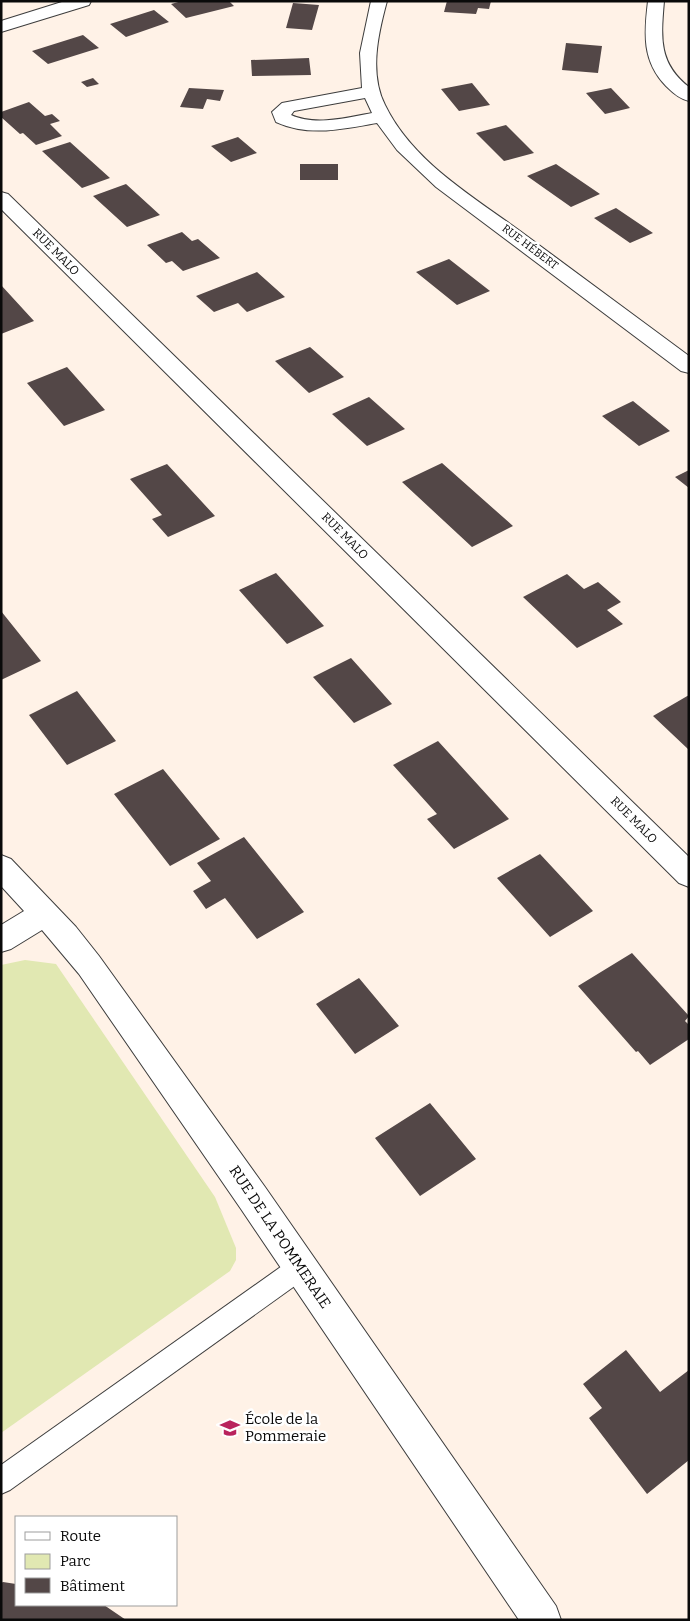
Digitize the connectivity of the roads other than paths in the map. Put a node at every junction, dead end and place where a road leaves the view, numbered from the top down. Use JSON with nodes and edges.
{"nodes":[{"id":1,"x":83,"y":1,"type":"edge"},
{"id":2,"x":379,"y":1,"type":"edge"},
{"id":3,"x":656,"y":1,"type":"edge"},
{"id":4,"x":1,"y":27,"type":"edge"},
{"id":5,"x":372,"y":92,"type":"junction"},
{"id":6,"x":689,"y":96,"type":"edge"},
{"id":7,"x":382,"y":117,"type":"junction"},
{"id":8,"x":1,"y":198,"type":"edge"},
{"id":9,"x":689,"y":366,"type":"edge"},
{"id":10,"x":1,"y":867,"type":"edge"},
{"id":11,"x":689,"y":875,"type":"edge"},
{"id":12,"x":45,"y":913,"type":"junction"},
{"id":13,"x":1,"y":940,"type":"edge"},
{"id":14,"x":301,"y":1268,"type":"junction"},
{"id":15,"x":1,"y":1481,"type":"edge"},
{"id":16,"x":542,"y":1620,"type":"edge"}],
"edges":[{"from":1,"to":4,"type":"street"},
{"from":2,"to":5,"type":"street","name":"RUE HÉBERT"},
{"from":3,"to":6,"type":"street"},
{"from":5,"to":7,"type":"street","name":"RUE HÉBERT"},
{"from":5,"to":7,"type":"street"},
{"from":7,"to":9,"type":"street","name":"RUE HÉBERT"},
{"from":8,"to":11,"type":"street","name":"RUE MALO"},
{"from":10,"to":12,"type":"street","name":"RUE DE LA POMMERAIE"},
{"from":12,"to":13,"type":"street"},
{"from":12,"to":14,"type":"street","name":"RUE DE LA POMMERAIE"},
{"from":14,"to":15,"type":"lane"},
{"from":14,"to":16,"type":"street","name":"RUE DE LA POMMERAIE"}]}
